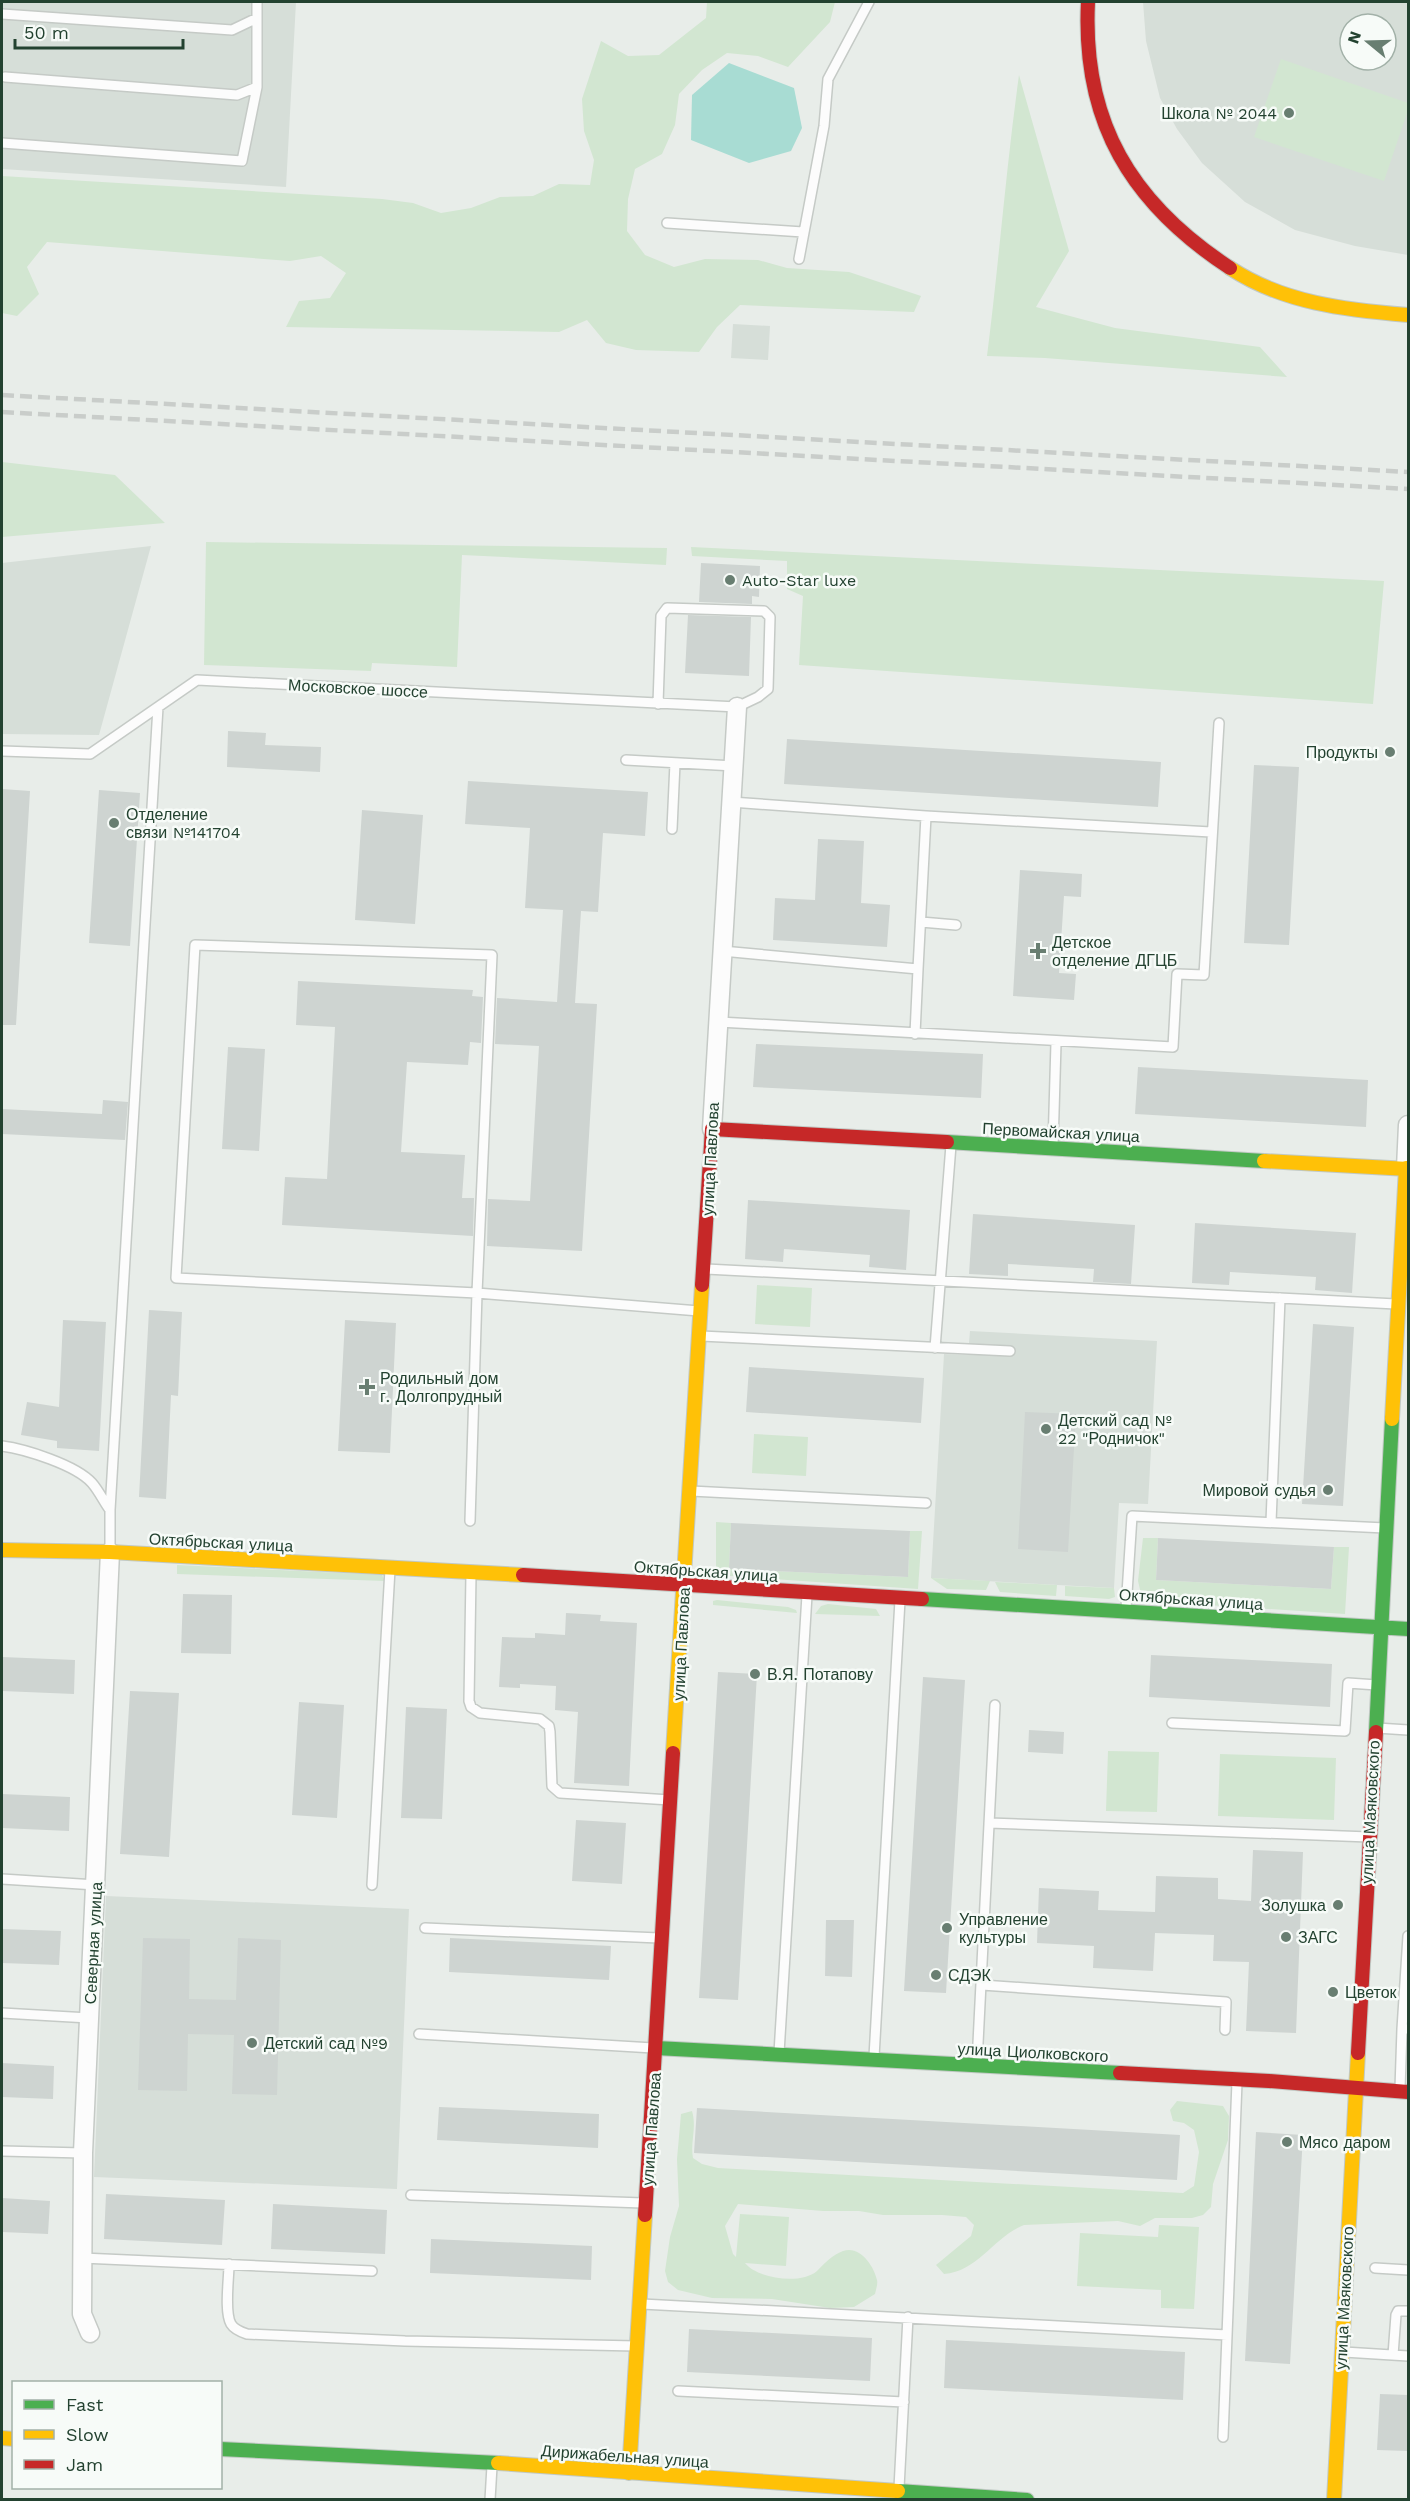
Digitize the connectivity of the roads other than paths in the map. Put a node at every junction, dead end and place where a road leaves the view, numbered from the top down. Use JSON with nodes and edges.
{"nodes":[{"id":1,"x":257,"y":2,"type":"edge"},
{"id":2,"x":869,"y":2,"type":"edge"},
{"id":3,"x":1088,"y":2,"type":"edge"},
{"id":4,"x":2,"y":14,"type":"edge"},
{"id":5,"x":257,"y":18,"type":"junction"},
{"id":6,"x":5,"y":77,"type":"dead end"},
{"id":7,"x":256,"y":87,"type":"junction"},
{"id":8,"x":2,"y":143,"type":"edge"},
{"id":9,"x":667,"y":223,"type":"dead end"},
{"id":10,"x":803,"y":232,"type":"junction"},
{"id":11,"x":799,"y":259,"type":"dead end"},
{"id":12,"x":1408,"y":315,"type":"edge"},
{"id":13,"x":658,"y":704,"type":"junction"},
{"id":14,"x":158,"y":707,"type":"junction"},
{"id":15,"x":737,"y":707,"type":"junction"},
{"id":16,"x":1219,"y":723,"type":"dead end"},
{"id":17,"x":2,"y":752,"type":"edge"},
{"id":18,"x":626,"y":760,"type":"dead end"},
{"id":19,"x":675,"y":763,"type":"junction"},
{"id":20,"x":734,"y":766,"type":"junction"},
{"id":21,"x":731,"y":802,"type":"junction"},
{"id":22,"x":926,"y":816,"type":"junction"},
{"id":23,"x":672,"y":829,"type":"dead end"},
{"id":24,"x":1211,"y":832,"type":"junction"},
{"id":25,"x":921,"y":922,"type":"junction"},
{"id":26,"x":956,"y":925,"type":"dead end"},
{"id":27,"x":722,"y":951,"type":"junction"},
{"id":28,"x":918,"y":969,"type":"junction"},
{"id":29,"x":718,"y":1022,"type":"junction"},
{"id":30,"x":915,"y":1034,"type":"junction"},
{"id":31,"x":1056,"y":1043,"type":"junction"},
{"id":32,"x":1408,"y":1125,"type":"edge"},
{"id":33,"x":712,"y":1129,"type":"junction"},
{"id":34,"x":951,"y":1143,"type":"junction"},
{"id":35,"x":1053,"y":1148,"type":"junction"},
{"id":36,"x":1407,"y":1168,"type":"edge"},
{"id":37,"x":704,"y":1269,"type":"junction"},
{"id":38,"x":940,"y":1280,"type":"junction"},
{"id":39,"x":477,"y":1293,"type":"junction"},
{"id":40,"x":1280,"y":1298,"type":"junction"},
{"id":41,"x":1399,"y":1304,"type":"junction"},
{"id":42,"x":701,"y":1312,"type":"junction"},
{"id":43,"x":700,"y":1336,"type":"junction"},
{"id":44,"x":935,"y":1348,"type":"junction"},
{"id":45,"x":1010,"y":1351,"type":"dead end"},
{"id":46,"x":1402,"y":1358,"type":"edge"},
{"id":47,"x":2,"y":1446,"type":"edge"},
{"id":48,"x":690,"y":1491,"type":"junction"},
{"id":49,"x":926,"y":1503,"type":"dead end"},
{"id":50,"x":111,"y":1510,"type":"junction"},
{"id":51,"x":470,"y":1521,"type":"dead end"},
{"id":52,"x":1271,"y":1522,"type":"junction"},
{"id":53,"x":1386,"y":1528,"type":"junction"},
{"id":54,"x":2,"y":1550,"type":"edge"},
{"id":55,"x":110,"y":1552,"type":"junction"},
{"id":56,"x":390,"y":1567,"type":"junction"},
{"id":57,"x":471,"y":1572,"type":"junction"},
{"id":58,"x":685,"y":1585,"type":"junction"},
{"id":59,"x":807,"y":1594,"type":"junction"},
{"id":60,"x":900,"y":1600,"type":"junction"},
{"id":61,"x":1126,"y":1611,"type":"junction"},
{"id":62,"x":1380,"y":1627,"type":"junction"},
{"id":63,"x":1408,"y":1629,"type":"edge"},
{"id":64,"x":1377,"y":1685,"type":"junction"},
{"id":65,"x":995,"y":1705,"type":"dead end"},
{"id":66,"x":1172,"y":1723,"type":"dead end"},
{"id":67,"x":1375,"y":1728,"type":"junction"},
{"id":68,"x":1408,"y":1730,"type":"edge"},
{"id":69,"x":672,"y":1800,"type":"junction"},
{"id":70,"x":989,"y":1823,"type":"junction"},
{"id":71,"x":1369,"y":1837,"type":"junction"},
{"id":72,"x":2,"y":1880,"type":"edge"},
{"id":73,"x":96,"y":1885,"type":"junction"},
{"id":74,"x":372,"y":1886,"type":"dead end"},
{"id":75,"x":425,"y":1928,"type":"dead end"},
{"id":76,"x":1408,"y":1936,"type":"edge"},
{"id":77,"x":663,"y":1938,"type":"junction"},
{"id":78,"x":982,"y":1985,"type":"junction"},
{"id":79,"x":2,"y":2013,"type":"edge"},
{"id":80,"x":89,"y":2018,"type":"junction"},
{"id":81,"x":1406,"y":2029,"type":"edge"},
{"id":82,"x":1225,"y":2030,"type":"dead end"},
{"id":83,"x":419,"y":2034,"type":"dead end"},
{"id":84,"x":656,"y":2048,"type":"junction"},
{"id":85,"x":779,"y":2054,"type":"junction"},
{"id":86,"x":874,"y":2059,"type":"junction"},
{"id":87,"x":977,"y":2065,"type":"junction"},
{"id":88,"x":1237,"y":2080,"type":"junction"},
{"id":89,"x":1355,"y":2089,"type":"junction"},
{"id":90,"x":1404,"y":2092,"type":"edge"},
{"id":91,"x":2,"y":2151,"type":"edge"},
{"id":92,"x":83,"y":2154,"type":"junction"},
{"id":93,"x":411,"y":2195,"type":"dead end"},
{"id":94,"x":646,"y":2203,"type":"junction"},
{"id":95,"x":82,"y":2258,"type":"junction"},
{"id":96,"x":229,"y":2264,"type":"junction"},
{"id":97,"x":1375,"y":2268,"type":"dead end"},
{"id":98,"x":1408,"y":2270,"type":"edge"},
{"id":99,"x":372,"y":2271,"type":"dead end"},
{"id":100,"x":640,"y":2304,"type":"junction"},
{"id":101,"x":1408,"y":2311,"type":"edge"},
{"id":102,"x":908,"y":2317,"type":"junction"},
{"id":103,"x":90,"y":2332,"type":"dead end"},
{"id":104,"x":1227,"y":2335,"type":"junction"},
{"id":105,"x":637,"y":2346,"type":"junction"},
{"id":106,"x":1341,"y":2352,"type":"junction"},
{"id":107,"x":1393,"y":2355,"type":"junction"},
{"id":108,"x":1408,"y":2356,"type":"edge"},
{"id":109,"x":678,"y":2391,"type":"dead end"},
{"id":110,"x":904,"y":2402,"type":"junction"},
{"id":111,"x":1223,"y":2437,"type":"dead end"},
{"id":112,"x":222,"y":2449,"type":"edge"},
{"id":113,"x":492,"y":2463,"type":"junction"},
{"id":114,"x":629,"y":2473,"type":"junction"},
{"id":115,"x":899,"y":2490,"type":"junction"},
{"id":116,"x":490,"y":2499,"type":"edge"},
{"id":117,"x":1027,"y":2499,"type":"edge"},
{"id":118,"x":1334,"y":2499,"type":"edge"}],
"edges":[{"from":1,"to":5,"type":"lane"},
{"from":2,"to":10,"type":"lane"},
{"from":3,"to":12,"type":"street"},
{"from":4,"to":5,"type":"lane"},
{"from":5,"to":7,"type":"lane"},
{"from":6,"to":7,"type":"lane"},
{"from":7,"to":8,"type":"lane"},
{"from":9,"to":10,"type":"lane"},
{"from":10,"to":11,"type":"lane"},
{"from":13,"to":14,"type":"lane","name":"Московское шоссе"},
{"from":13,"to":15,"type":"lane","name":"Московское шоссе"},
{"from":13,"to":15,"type":"lane"},
{"from":14,"to":17,"type":"lane","name":"Московское шоссе"},
{"from":14,"to":50,"type":"lane"},
{"from":15,"to":20,"type":"street","name":"улица Павлова"},
{"from":16,"to":24,"type":"lane"},
{"from":18,"to":19,"type":"lane"},
{"from":19,"to":20,"type":"lane"},
{"from":19,"to":23,"type":"lane"},
{"from":20,"to":21,"type":"street","name":"улица Павлова"},
{"from":21,"to":22,"type":"lane"},
{"from":21,"to":27,"type":"street","name":"улица Павлова"},
{"from":22,"to":24,"type":"lane"},
{"from":22,"to":25,"type":"lane"},
{"from":24,"to":31,"type":"lane"},
{"from":25,"to":26,"type":"lane"},
{"from":25,"to":28,"type":"lane"},
{"from":27,"to":28,"type":"lane"},
{"from":27,"to":29,"type":"street","name":"улица Павлова"},
{"from":28,"to":30,"type":"lane"},
{"from":29,"to":30,"type":"lane"},
{"from":29,"to":33,"type":"street","name":"улица Павлова"},
{"from":30,"to":31,"type":"lane"},
{"from":31,"to":35,"type":"lane"},
{"from":32,"to":36,"type":"street","name":"улица Маяковского"},
{"from":33,"to":34,"type":"street","name":"Первомайская улица"},
{"from":33,"to":37,"type":"street","name":"улица Павлова"},
{"from":34,"to":35,"type":"street","name":"Первомайская улица"},
{"from":34,"to":38,"type":"lane"},
{"from":35,"to":36,"type":"street","name":"Первомайская улица"},
{"from":36,"to":41,"type":"street","name":"улица Маяковского"},
{"from":37,"to":38,"type":"lane"},
{"from":37,"to":42,"type":"street","name":"улица Павлова"},
{"from":38,"to":40,"type":"lane"},
{"from":38,"to":44,"type":"lane"},
{"from":39,"to":39,"type":"lane"},
{"from":39,"to":42,"type":"lane"},
{"from":39,"to":51,"type":"lane"},
{"from":40,"to":41,"type":"lane"},
{"from":40,"to":52,"type":"lane"},
{"from":41,"to":46,"type":"street","name":"улица Маяковского"},
{"from":42,"to":43,"type":"street","name":"улица Павлова"},
{"from":43,"to":44,"type":"lane"},
{"from":43,"to":48,"type":"street","name":"улица Павлова"},
{"from":44,"to":45,"type":"lane"},
{"from":46,"to":53,"type":"street","name":"улица Маяковского"},
{"from":47,"to":50,"type":"lane"},
{"from":48,"to":49,"type":"lane"},
{"from":48,"to":58,"type":"street","name":"улица Павлова"},
{"from":50,"to":55,"type":"lane"},
{"from":52,"to":53,"type":"lane"},
{"from":52,"to":61,"type":"lane"},
{"from":53,"to":62,"type":"street","name":"улица Маяковского"},
{"from":54,"to":55,"type":"street","name":"Октябрьская улица"},
{"from":55,"to":56,"type":"street","name":"Октябрьская улица"},
{"from":55,"to":73,"type":"street","name":"Северная улица"},
{"from":56,"to":57,"type":"street","name":"Октябрьская улица"},
{"from":56,"to":74,"type":"lane"},
{"from":57,"to":58,"type":"street","name":"Октябрьская улица"},
{"from":57,"to":69,"type":"lane"},
{"from":58,"to":59,"type":"street","name":"Октябрьская улица"},
{"from":58,"to":69,"type":"street","name":"улица Павлова"},
{"from":59,"to":60,"type":"street","name":"Октябрьская улица"},
{"from":59,"to":85,"type":"lane"},
{"from":60,"to":61,"type":"street","name":"Октябрьская улица"},
{"from":60,"to":86,"type":"lane"},
{"from":61,"to":62,"type":"street","name":"Октябрьская улица"},
{"from":62,"to":63,"type":"street","name":"Октябрьская улица"},
{"from":62,"to":64,"type":"street","name":"улица Маяковского"},
{"from":64,"to":66,"type":"lane"},
{"from":64,"to":67,"type":"street","name":"улица Маяковского"},
{"from":65,"to":70,"type":"lane"},
{"from":67,"to":68,"type":"lane"},
{"from":67,"to":71,"type":"street","name":"улица Маяковского"},
{"from":69,"to":77,"type":"street","name":"улица Павлова"},
{"from":70,"to":71,"type":"lane"},
{"from":70,"to":78,"type":"lane"},
{"from":71,"to":89,"type":"street","name":"улица Маяковского"},
{"from":72,"to":73,"type":"lane"},
{"from":73,"to":80,"type":"street","name":"Северная улица"},
{"from":75,"to":77,"type":"lane"},
{"from":76,"to":81,"type":"lane"},
{"from":77,"to":84,"type":"street","name":"улица Павлова"},
{"from":78,"to":82,"type":"lane"},
{"from":78,"to":87,"type":"lane"},
{"from":79,"to":80,"type":"lane"},
{"from":80,"to":92,"type":"street","name":"Северная улица"},
{"from":81,"to":90,"type":"lane"},
{"from":83,"to":84,"type":"lane"},
{"from":84,"to":85,"type":"street","name":"улица Циолковского"},
{"from":84,"to":94,"type":"street","name":"улица Павлова"},
{"from":85,"to":86,"type":"street","name":"улица Циолковского"},
{"from":86,"to":87,"type":"street","name":"улица Циолковского"},
{"from":87,"to":88,"type":"street","name":"улица Циолковского"},
{"from":88,"to":89,"type":"street","name":"улица Циолковского"},
{"from":88,"to":104,"type":"lane"},
{"from":89,"to":90,"type":"street","name":"улица Циолковского"},
{"from":89,"to":106,"type":"street","name":"улица Маяковского"},
{"from":91,"to":92,"type":"lane"},
{"from":92,"to":95,"type":"street","name":"Северная улица"},
{"from":93,"to":94,"type":"lane"},
{"from":94,"to":100,"type":"street","name":"улица Павлова"},
{"from":95,"to":96,"type":"lane"},
{"from":95,"to":103,"type":"street","name":"Северная улица"},
{"from":96,"to":99,"type":"lane"},
{"from":96,"to":105,"type":"lane"},
{"from":97,"to":98,"type":"lane"},
{"from":100,"to":102,"type":"lane"},
{"from":100,"to":105,"type":"street","name":"улица Павлова"},
{"from":101,"to":107,"type":"lane"},
{"from":102,"to":104,"type":"lane"},
{"from":102,"to":110,"type":"lane"},
{"from":104,"to":111,"type":"lane"},
{"from":105,"to":114,"type":"street","name":"улица Павлова"},
{"from":106,"to":107,"type":"lane"},
{"from":106,"to":118,"type":"street","name":"улица Маяковского"},
{"from":107,"to":108,"type":"lane"},
{"from":109,"to":110,"type":"lane"},
{"from":110,"to":115,"type":"lane"},
{"from":112,"to":113,"type":"street","name":"Дирижабельная улица"},
{"from":113,"to":114,"type":"street","name":"Дирижабельная улица"},
{"from":113,"to":116,"type":"lane"},
{"from":114,"to":115,"type":"street","name":"Дирижабельная улица"},
{"from":115,"to":117,"type":"street","name":"Дирижабельная улица"}]}
